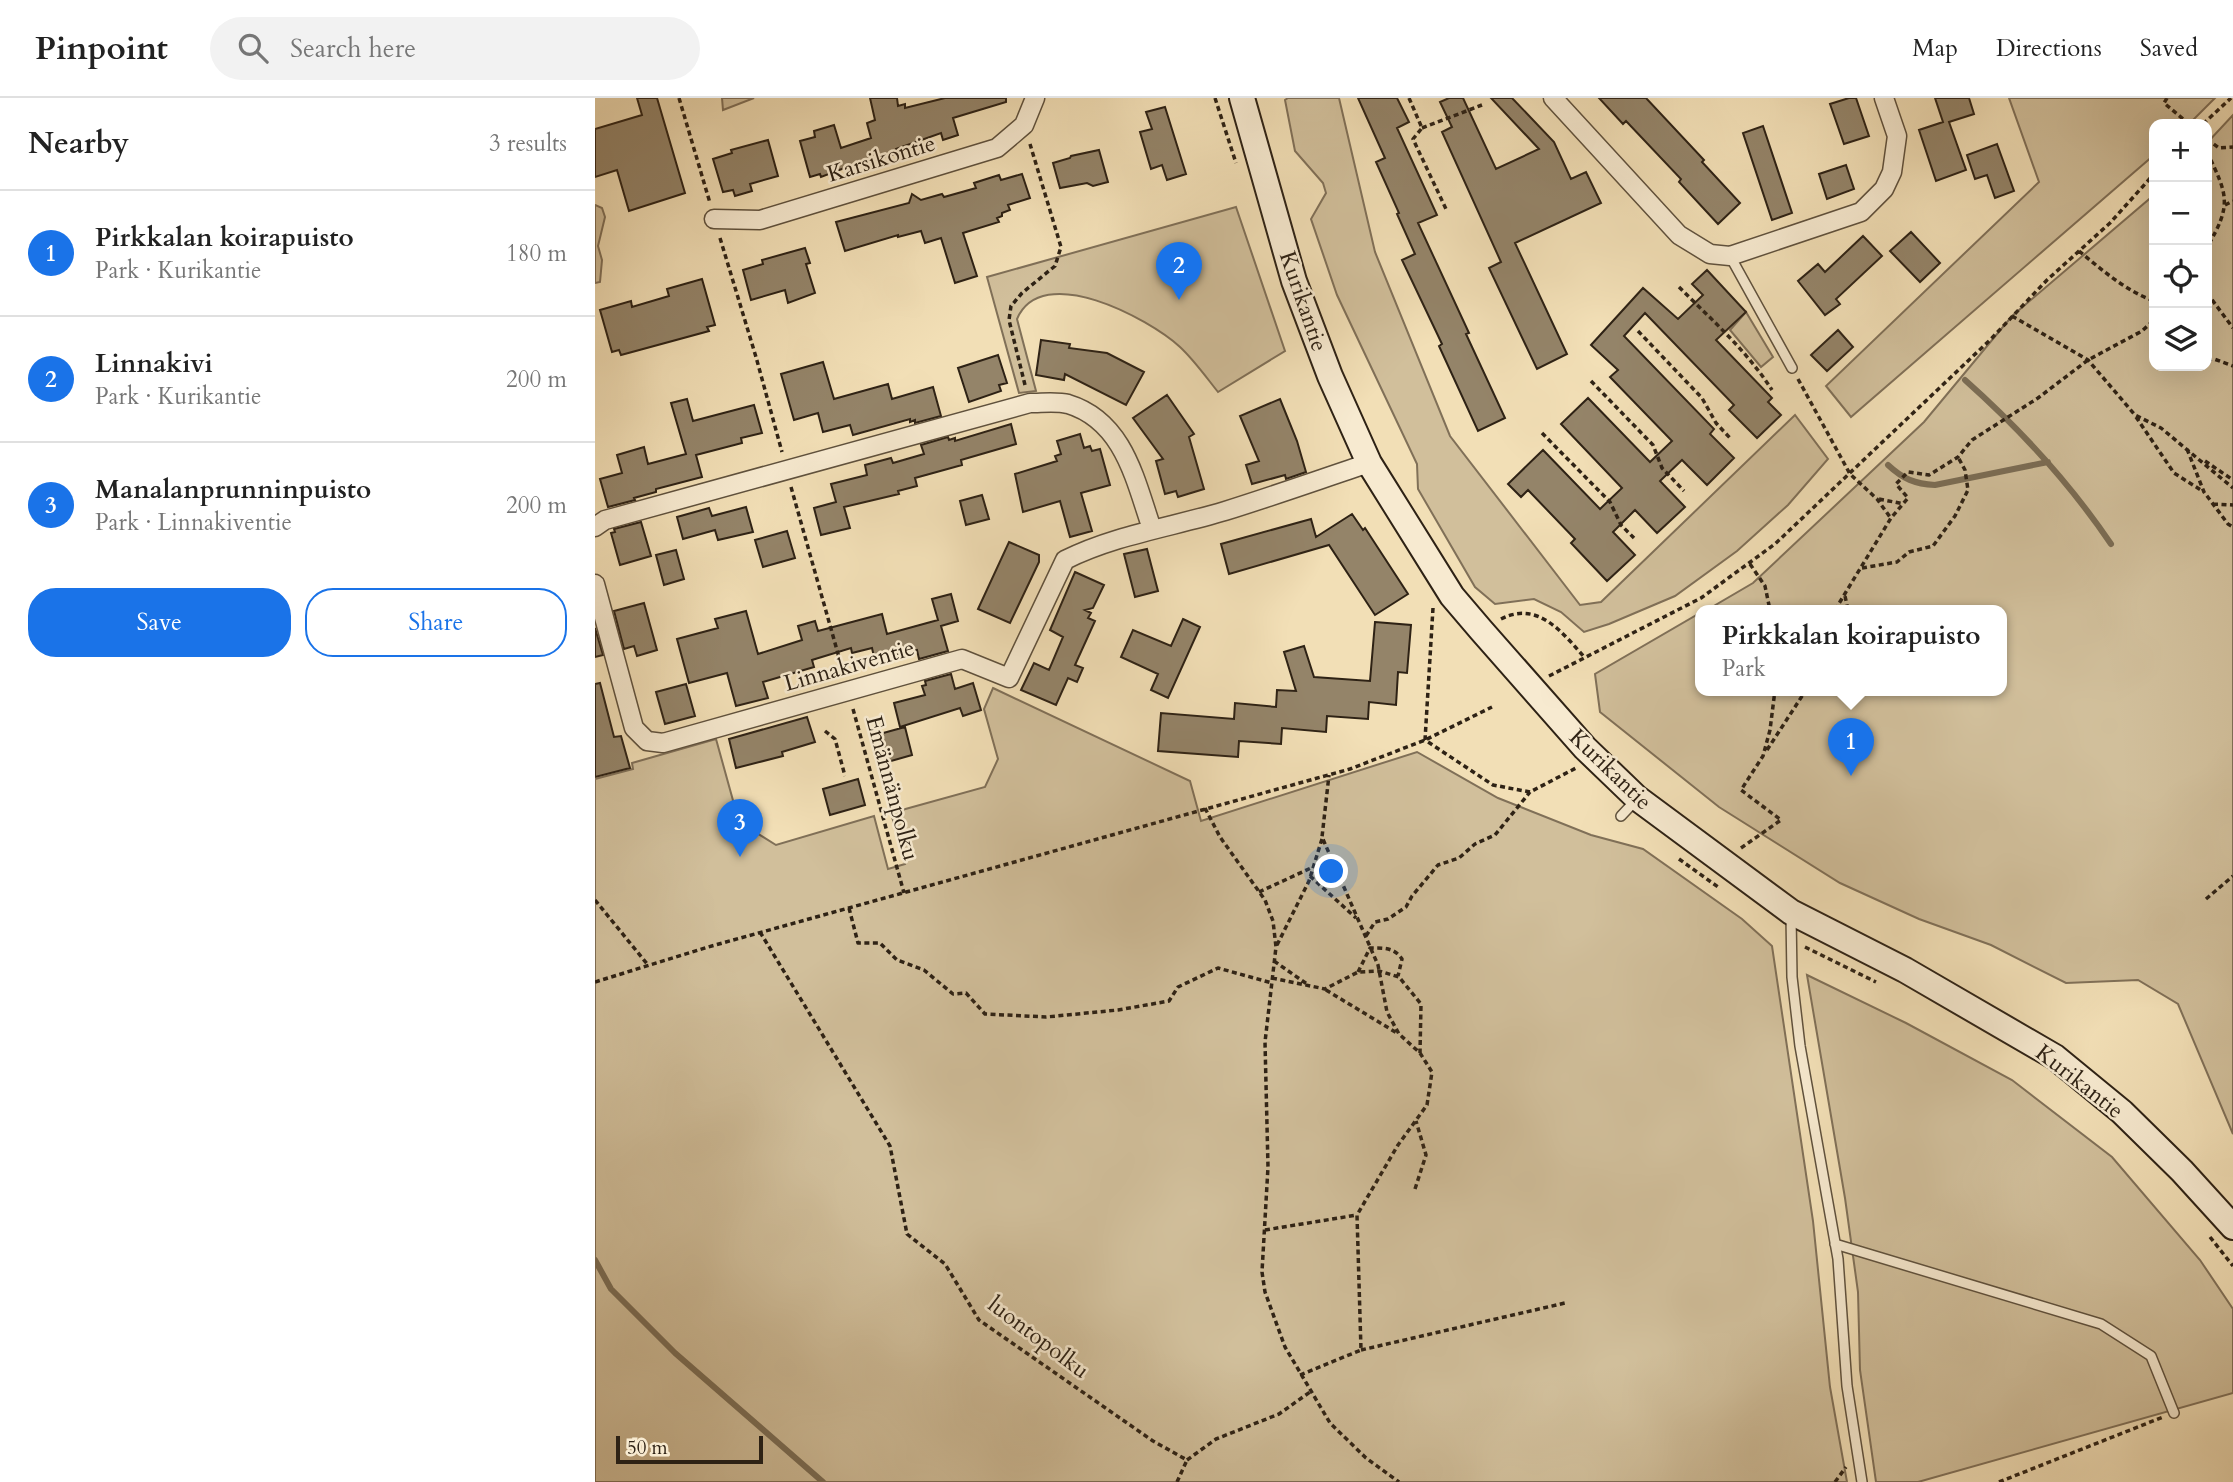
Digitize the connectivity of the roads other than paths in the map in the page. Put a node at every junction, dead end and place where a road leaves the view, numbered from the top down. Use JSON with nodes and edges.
{"nodes":[{"id":1,"x":1035,"y":98,"type":"edge"},
{"id":2,"x":1242,"y":98,"type":"edge"},
{"id":3,"x":1553,"y":98,"type":"edge"},
{"id":4,"x":1884,"y":98,"type":"edge"},
{"id":5,"x":715,"y":219,"type":"road end"},
{"id":6,"x":1730,"y":256,"type":"junction"},
{"id":7,"x":1792,"y":368,"type":"road end"},
{"id":8,"x":1369,"y":463,"type":"junction"},
{"id":9,"x":595,"y":527,"type":"edge"},
{"id":10,"x":1152,"y":529,"type":"junction"},
{"id":11,"x":595,"y":584,"type":"edge"},
{"id":12,"x":1791,"y":912,"type":"junction"},
{"id":13,"x":2233,"y":1227,"type":"edge"},
{"id":14,"x":1835,"y":1244,"type":"junction"},
{"id":15,"x":2174,"y":1413,"type":"road end"},
{"id":16,"x":1862,"y":1482,"type":"edge"}],
"edges":[{"from":1,"to":5,"type":"street","name":"Karsikontie"},
{"from":2,"to":8,"type":"main road","name":"Kurikantie"},
{"from":3,"to":6,"type":"street"},
{"from":4,"to":6,"type":"street"},
{"from":6,"to":7,"type":"lane"},
{"from":8,"to":10,"type":"street","name":"Linnakiventie"},
{"from":8,"to":12,"type":"main road","name":"Kurikantie"},
{"from":9,"to":10,"type":"street"},
{"from":10,"to":11,"type":"street","name":"Linnakiventie"},
{"from":12,"to":13,"type":"main road","name":"Kurikantie"},
{"from":12,"to":14,"type":"lane"},
{"from":14,"to":15,"type":"lane"},
{"from":14,"to":16,"type":"lane"}]}
